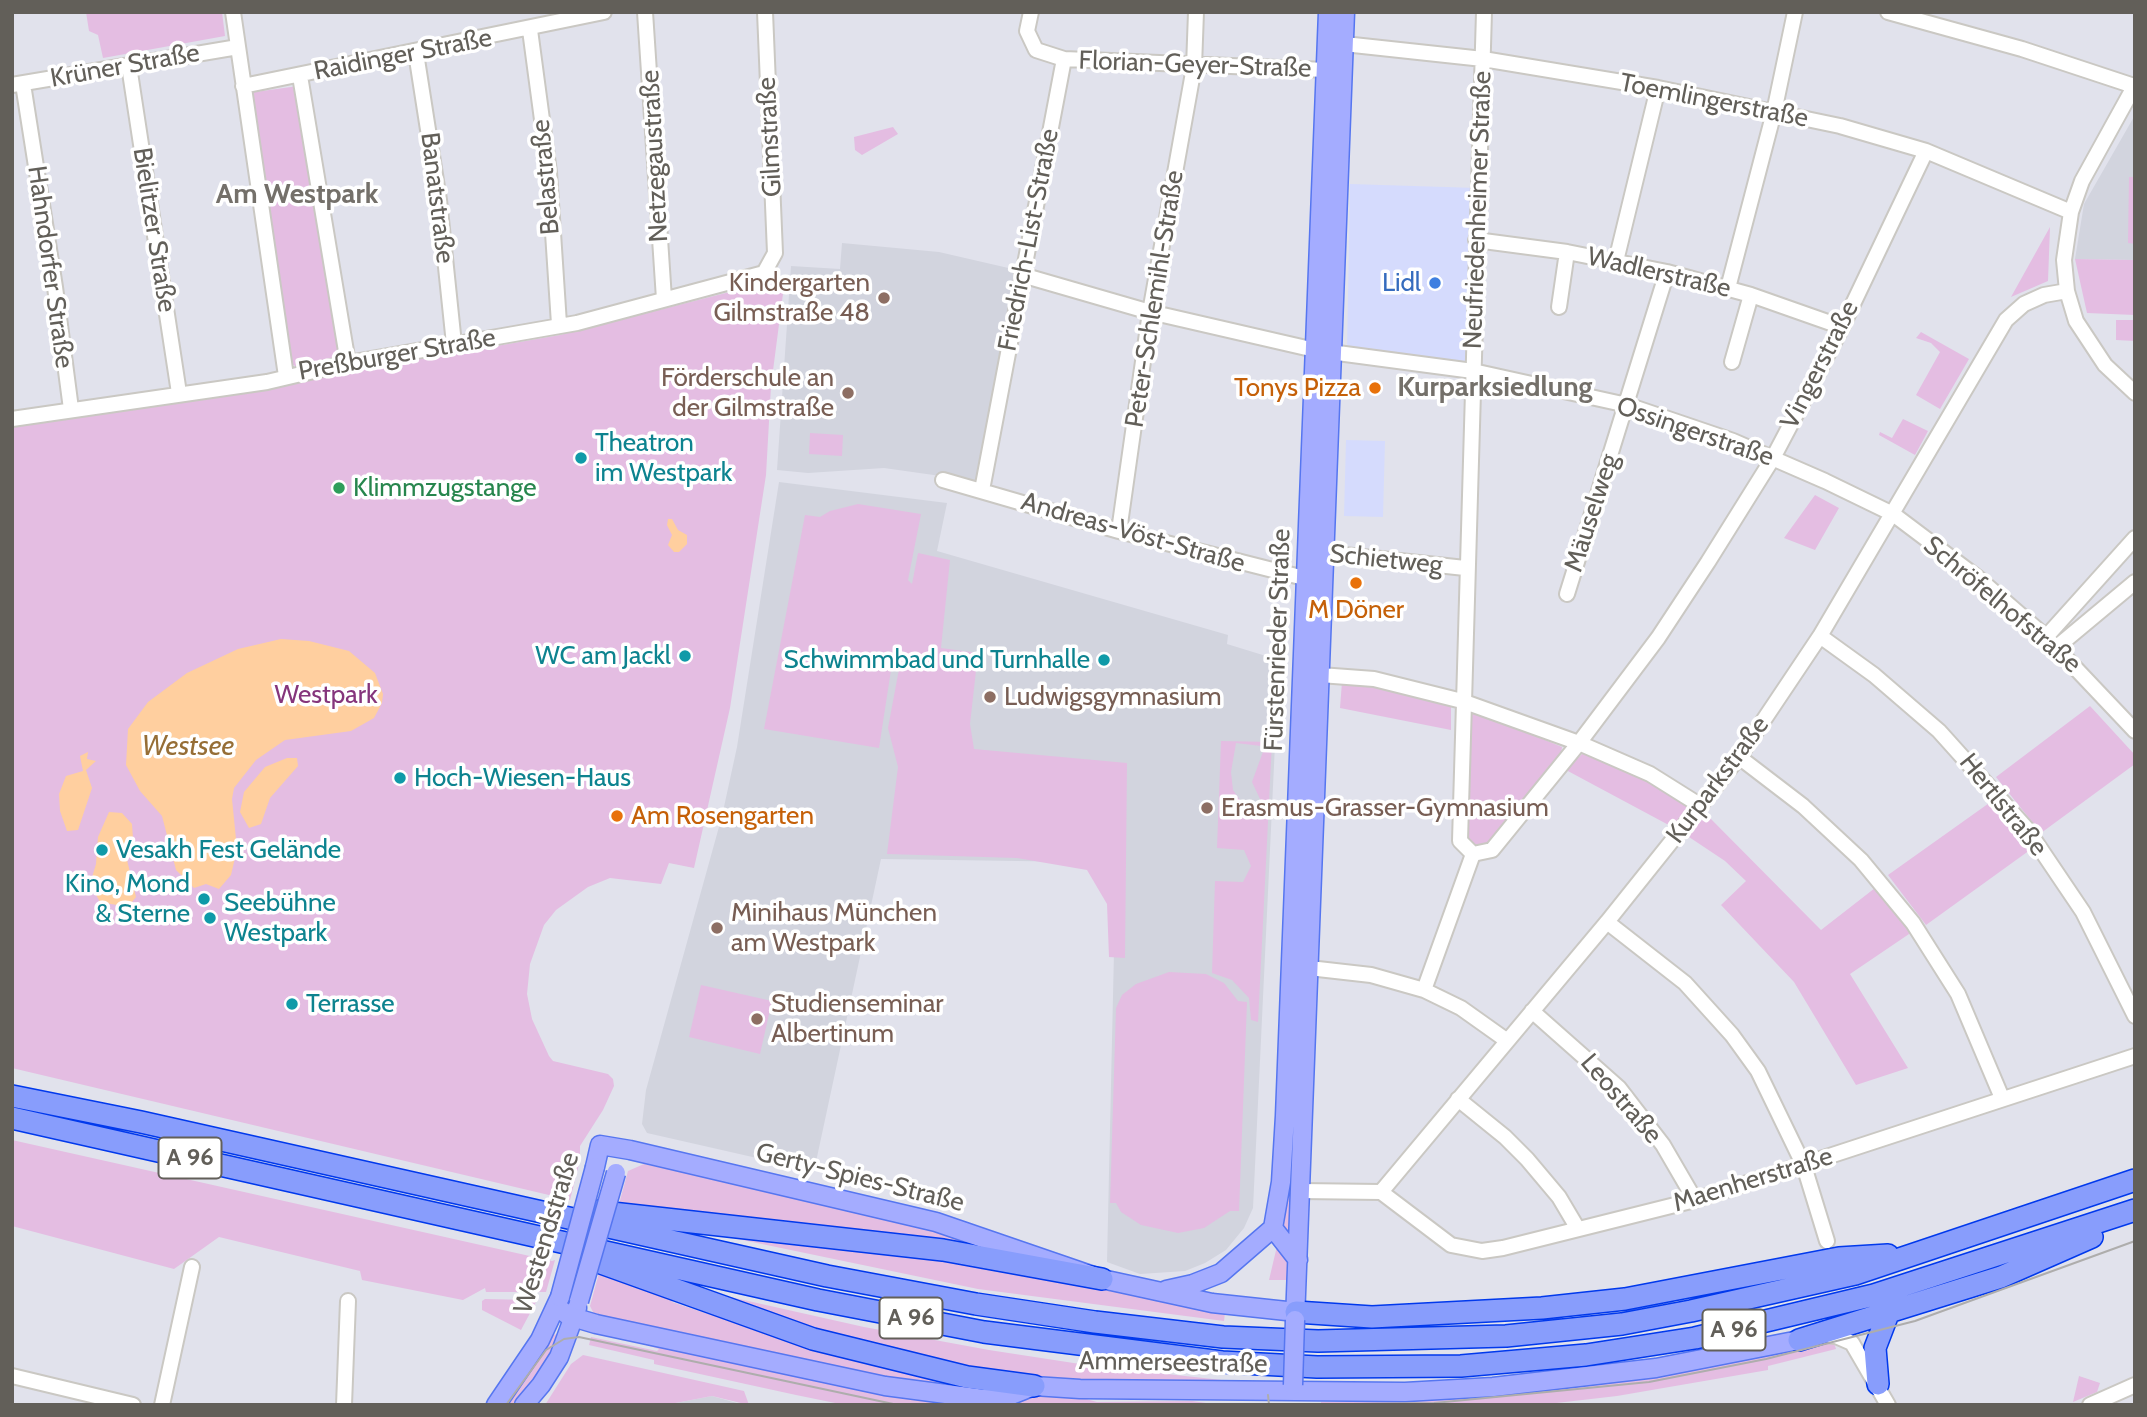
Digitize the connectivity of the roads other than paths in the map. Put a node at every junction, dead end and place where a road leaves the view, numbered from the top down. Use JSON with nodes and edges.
{"nodes":[{"id":1,"x":233,"y":12,"type":"edge"},
{"id":2,"x":604,"y":12,"type":"edge"},
{"id":3,"x":645,"y":12,"type":"edge"},
{"id":4,"x":765,"y":12,"type":"edge"},
{"id":5,"x":1031,"y":12,"type":"edge"},
{"id":6,"x":1196,"y":12,"type":"edge"},
{"id":7,"x":1328,"y":12,"type":"edge"},
{"id":8,"x":1345,"y":12,"type":"edge"},
{"id":9,"x":1484,"y":12,"type":"edge"},
{"id":10,"x":1795,"y":12,"type":"edge"},
{"id":11,"x":1888,"y":12,"type":"edge"},
{"id":12,"x":530,"y":30,"type":"junction"},
{"id":13,"x":1344,"y":44,"type":"junction"},
{"id":14,"x":238,"y":47,"type":"junction"},
{"id":15,"x":416,"y":53,"type":"junction"},
{"id":16,"x":1064,"y":59,"type":"junction"},
{"id":17,"x":1483,"y":59,"type":"junction"},
{"id":18,"x":129,"y":66,"type":"junction"},
{"id":19,"x":1194,"y":67,"type":"junction"},
{"id":20,"x":1326,"y":70,"type":"junction"},
{"id":21,"x":300,"y":76,"type":"junction"},
{"id":22,"x":17,"y":85,"type":"edge"},
{"id":23,"x":2134,"y":85,"type":"edge"},
{"id":24,"x":243,"y":86,"type":"junction"},
{"id":25,"x":1658,"y":88,"type":"junction"},
{"id":26,"x":1774,"y":112,"type":"junction"},
{"id":27,"x":1926,"y":151,"type":"junction"},
{"id":28,"x":2071,"y":212,"type":"junction"},
{"id":29,"x":1476,"y":240,"type":"junction"},
{"id":30,"x":1567,"y":253,"type":"junction"},
{"id":31,"x":772,"y":261,"type":"joint"},
{"id":32,"x":1616,"y":261,"type":"junction"},
{"id":33,"x":1667,"y":272,"type":"junction"},
{"id":34,"x":1023,"y":275,"type":"junction"},
{"id":35,"x":1728,"y":288,"type":"junction"},
{"id":36,"x":2067,"y":290,"type":"junction"},
{"id":37,"x":1751,"y":295,"type":"junction"},
{"id":38,"x":664,"y":299,"type":"junction"},
{"id":39,"x":1559,"y":307,"type":"dead end"},
{"id":40,"x":1150,"y":312,"type":"junction"},
{"id":41,"x":559,"y":324,"type":"junction"},
{"id":42,"x":1842,"y":327,"type":"junction"},
{"id":43,"x":454,"y":344,"type":"junction"},
{"id":44,"x":1324,"y":352,"type":"junction"},
{"id":45,"x":1732,"y":362,"type":"dead end"},
{"id":46,"x":348,"y":363,"type":"junction"},
{"id":47,"x":1473,"y":371,"type":"junction"},
{"id":48,"x":286,"y":376,"type":"junction"},
{"id":49,"x":179,"y":393,"type":"junction"},
{"id":50,"x":2135,"y":393,"type":"edge"},
{"id":51,"x":1627,"y":405,"type":"junction"},
{"id":52,"x":71,"y":409,"type":"junction"},
{"id":53,"x":12,"y":419,"type":"edge"},
{"id":54,"x":1773,"y":458,"type":"junction"},
{"id":55,"x":943,"y":480,"type":"dead end"},
{"id":56,"x":982,"y":490,"type":"junction"},
{"id":57,"x":1892,"y":514,"type":"junction"},
{"id":58,"x":1119,"y":531,"type":"junction"},
{"id":59,"x":2135,"y":538,"type":"edge"},
{"id":60,"x":1316,"y":552,"type":"junction"},
{"id":61,"x":1465,"y":568,"type":"junction"},
{"id":62,"x":1315,"y":580,"type":"junction"},
{"id":63,"x":2135,"y":582,"type":"edge"},
{"id":64,"x":1567,"y":594,"type":"dead end"},
{"id":65,"x":1820,"y":636,"type":"junction"},
{"id":66,"x":2052,"y":642,"type":"junction"},
{"id":67,"x":1320,"y":675,"type":"junction"},
{"id":68,"x":1462,"y":701,"type":"junction"},
{"id":69,"x":2135,"y":731,"type":"edge"},
{"id":70,"x":1579,"y":743,"type":"junction"},
{"id":71,"x":1740,"y":757,"type":"junction"},
{"id":72,"x":1701,"y":806,"type":"junction"},
{"id":73,"x":1473,"y":853,"type":"junction"},
{"id":74,"x":1607,"y":922,"type":"junction"},
{"id":75,"x":1309,"y":968,"type":"junction"},
{"id":76,"x":1424,"y":990,"type":"junction"},
{"id":77,"x":1532,"y":1011,"type":"junction"},
{"id":78,"x":2135,"y":1017,"type":"edge"},
{"id":79,"x":1506,"y":1040,"type":"junction"},
{"id":80,"x":2135,"y":1056,"type":"edge"},
{"id":81,"x":12,"y":1082,"type":"edge"},
{"id":82,"x":12,"y":1096,"type":"edge"},
{"id":83,"x":2002,"y":1098,"type":"junction"},
{"id":84,"x":1458,"y":1099,"type":"junction"},
{"id":85,"x":13,"y":1118,"type":"edge"},
{"id":86,"x":141,"y":1122,"type":"junction"},
{"id":87,"x":600,"y":1145,"type":"joint"},
{"id":88,"x":622,"y":1149,"type":"junction"},
{"id":89,"x":1804,"y":1166,"type":"junction"},
{"id":90,"x":2135,"y":1181,"type":"edge"},
{"id":91,"x":452,"y":1191,"type":"junction"},
{"id":92,"x":1300,"y":1191,"type":"junction"},
{"id":93,"x":1381,"y":1192,"type":"junction"},
{"id":94,"x":1695,"y":1200,"type":"junction"},
{"id":95,"x":2135,"y":1210,"type":"edge"},
{"id":96,"x":2135,"y":1217,"type":"edge"},
{"id":97,"x":1273,"y":1228,"type":"junction"},
{"id":98,"x":1578,"y":1229,"type":"junction"},
{"id":99,"x":543,"y":1238,"type":"junction"},
{"id":100,"x":1827,"y":1241,"type":"dead end"},
{"id":101,"x":1922,"y":1252,"type":"junction"},
{"id":102,"x":1298,"y":1260,"type":"junction"},
{"id":103,"x":192,"y":1267,"type":"dead end"},
{"id":104,"x":1101,"y":1279,"type":"junction"},
{"id":105,"x":1159,"y":1291,"type":"junction"},
{"id":106,"x":348,"y":1301,"type":"dead end"},
{"id":107,"x":558,"y":1302,"type":"junction"},
{"id":108,"x":577,"y":1309,"type":"junction"},
{"id":109,"x":1888,"y":1314,"type":"junction"},
{"id":110,"x":1296,"y":1316,"type":"junction"},
{"id":111,"x":1799,"y":1340,"type":"junction"},
{"id":112,"x":12,"y":1376,"type":"edge"},
{"id":113,"x":1878,"y":1384,"type":"junction"},
{"id":114,"x":2135,"y":1385,"type":"edge"},
{"id":115,"x":1034,"y":1386,"type":"junction"},
{"id":116,"x":1293,"y":1394,"type":"edge"},
{"id":117,"x":1249,"y":1398,"type":"edge"},
{"id":118,"x":132,"y":1405,"type":"edge"},
{"id":119,"x":162,"y":1405,"type":"edge"},
{"id":120,"x":344,"y":1405,"type":"edge"},
{"id":121,"x":496,"y":1405,"type":"edge"},
{"id":122,"x":524,"y":1405,"type":"edge"},
{"id":123,"x":1888,"y":1405,"type":"edge"},
{"id":124,"x":2090,"y":1405,"type":"edge"}],
"edges":[{"from":1,"to":14,"type":"street"},
{"from":2,"to":12,"type":"street","name":"Raidinger Straße"},
{"from":3,"to":38,"type":"street","name":"Netzegaustraße"},
{"from":4,"to":31,"type":"street","name":"Gilmstraße"},
{"from":5,"to":16,"type":"street"},
{"from":6,"to":19,"type":"street","name":"Peter-Schlemihl-Straße"},
{"from":7,"to":20,"type":"main road","name":"Fürstenrieder Straße"},
{"from":8,"to":13,"type":"main road","name":"Fürstenrieder Straße"},
{"from":9,"to":17,"type":"street","name":"Neufriedenheimer Straße"},
{"from":10,"to":26,"type":"street"},
{"from":11,"to":23,"type":"street"},
{"from":12,"to":15,"type":"street","name":"Raidinger Straße"},
{"from":12,"to":41,"type":"street","name":"Belastraße"},
{"from":13,"to":17,"type":"street","name":"Toemlingerstraße"},
{"from":13,"to":44,"type":"main road","name":"Fürstenrieder Straße"},
{"from":14,"to":18,"type":"street","name":"Krüner Straße"},
{"from":14,"to":24,"type":"street"},
{"from":15,"to":21,"type":"street","name":"Raidinger Straße"},
{"from":15,"to":43,"type":"street","name":"Banatstraße"},
{"from":16,"to":19,"type":"street","name":"Florian-Geyer-Straße"},
{"from":16,"to":34,"type":"street","name":"Friedrich-List-Straße"},
{"from":17,"to":25,"type":"street","name":"Toemlingerstraße"},
{"from":17,"to":29,"type":"street","name":"Neufriedenheimer Straße"},
{"from":18,"to":22,"type":"street","name":"Krüner Straße"},
{"from":18,"to":49,"type":"street","name":"Bielitzer Straße"},
{"from":19,"to":20,"type":"street","name":"Florian-Geyer-Straße"},
{"from":19,"to":40,"type":"street","name":"Peter-Schlemihl-Straße"},
{"from":20,"to":44,"type":"main road","name":"Fürstenrieder Straße"},
{"from":21,"to":24,"type":"street","name":"Raidinger Straße"},
{"from":21,"to":46,"type":"street"},
{"from":22,"to":52,"type":"street","name":"Hahndorfer Straße"},
{"from":23,"to":28,"type":"street"},
{"from":24,"to":48,"type":"street"},
{"from":25,"to":26,"type":"street","name":"Toemlingerstraße"},
{"from":25,"to":32,"type":"street"},
{"from":26,"to":27,"type":"street","name":"Toemlingerstraße"},
{"from":26,"to":35,"type":"street"},
{"from":27,"to":28,"type":"street","name":"Toemlingerstraße"},
{"from":27,"to":42,"type":"street","name":"Vingerstraße"},
{"from":28,"to":36,"type":"street"},
{"from":29,"to":30,"type":"street","name":"Wadlerstraße"},
{"from":29,"to":47,"type":"street","name":"Neufriedenheimer Straße"},
{"from":30,"to":32,"type":"street","name":"Wadlerstraße"},
{"from":30,"to":39,"type":"street","name":"Wadlerstraße"},
{"from":31,"to":38,"type":"street","name":"Preßburger Straße"},
{"from":32,"to":33,"type":"street","name":"Wadlerstraße"},
{"from":33,"to":35,"type":"street","name":"Wadlerstraße"},
{"from":33,"to":51,"type":"street","name":"Mäuselweg"},
{"from":34,"to":40,"type":"street","name":"Ossingerstraße"},
{"from":34,"to":56,"type":"street","name":"Friedrich-List-Straße"},
{"from":35,"to":37,"type":"street","name":"Wadlerstraße"},
{"from":36,"to":50,"type":"street"},
{"from":36,"to":57,"type":"street","name":"Kurparkstraße"},
{"from":37,"to":42,"type":"street","name":"Wadlerstraße"},
{"from":37,"to":45,"type":"street","name":"Wadlerstraße"},
{"from":38,"to":41,"type":"street","name":"Preßburger Straße"},
{"from":40,"to":44,"type":"street","name":"Ossingerstraße"},
{"from":40,"to":58,"type":"street","name":"Peter-Schlemihl-Straße"},
{"from":41,"to":43,"type":"street","name":"Preßburger Straße"},
{"from":42,"to":54,"type":"street","name":"Vingerstraße"},
{"from":43,"to":46,"type":"street","name":"Preßburger Straße"},
{"from":44,"to":47,"type":"street","name":"Ossingerstraße"},
{"from":44,"to":60,"type":"main road","name":"Fürstenrieder Straße"},
{"from":46,"to":48,"type":"street","name":"Preßburger Straße"},
{"from":47,"to":51,"type":"street","name":"Ossingerstraße"},
{"from":47,"to":61,"type":"street","name":"Neufriedenheimer Straße"},
{"from":48,"to":49,"type":"street","name":"Preßburger Straße"},
{"from":49,"to":52,"type":"street","name":"Preßburger Straße"},
{"from":51,"to":54,"type":"street","name":"Ossingerstraße"},
{"from":51,"to":64,"type":"street","name":"Mäuselweg"},
{"from":52,"to":53,"type":"street","name":"Preßburger Straße"},
{"from":54,"to":57,"type":"street","name":"Ossingerstraße"},
{"from":54,"to":70,"type":"street","name":"Vingerstraße"},
{"from":55,"to":56,"type":"street","name":"Andreas-Vöst-Straße"},
{"from":56,"to":58,"type":"street","name":"Andreas-Vöst-Straße"},
{"from":57,"to":65,"type":"street","name":"Kurparkstraße"},
{"from":57,"to":66,"type":"street","name":"Schröfelhofstraße"},
{"from":58,"to":62,"type":"street","name":"Andreas-Vöst-Straße"},
{"from":59,"to":66,"type":"street"},
{"from":60,"to":61,"type":"street","name":"Schietweg"},
{"from":60,"to":62,"type":"main road","name":"Fürstenrieder Straße"},
{"from":61,"to":68,"type":"street","name":"Neufriedenheimer Straße"},
{"from":62,"to":67,"type":"main road","name":"Fürstenrieder Straße"},
{"from":62,"to":97,"type":"main road","name":"Fürstenrieder Straße"},
{"from":63,"to":66,"type":"street"},
{"from":65,"to":71,"type":"street","name":"Kurparkstraße"},
{"from":65,"to":78,"type":"street","name":"Hertlstraße"},
{"from":66,"to":69,"type":"street","name":"Schröfelhofstraße"},
{"from":67,"to":68,"type":"street"},
{"from":67,"to":75,"type":"main road","name":"Fürstenrieder Straße"},
{"from":68,"to":70,"type":"street"},
{"from":68,"to":73,"type":"street","name":"Neufriedenheimer Straße"},
{"from":70,"to":72,"type":"street"},
{"from":70,"to":73,"type":"street","name":"Vingerstraße"},
{"from":71,"to":72,"type":"street","name":"Kurparkstraße"},
{"from":71,"to":83,"type":"street"},
{"from":72,"to":74,"type":"street","name":"Kurparkstraße"},
{"from":73,"to":76,"type":"street"},
{"from":74,"to":77,"type":"street","name":"Kurparkstraße"},
{"from":74,"to":89,"type":"street"},
{"from":75,"to":76,"type":"street"},
{"from":75,"to":92,"type":"main road","name":"Fürstenrieder Straße"},
{"from":76,"to":79,"type":"street"},
{"from":77,"to":79,"type":"street","name":"Kurparkstraße"},
{"from":77,"to":94,"type":"street","name":"Leostraße"},
{"from":79,"to":84,"type":"street","name":"Kurparkstraße"},
{"from":80,"to":83,"type":"street","name":"Maenherstraße"},
{"from":81,"to":86,"type":"highway"},
{"from":82,"to":86,"type":"highway","number":"A 96"},
{"from":83,"to":89,"type":"street","name":"Maenherstraße"},
{"from":84,"to":93,"type":"street","name":"Kurparkstraße"},
{"from":84,"to":98,"type":"street"},
{"from":85,"to":99,"type":"highway","number":"A 96"},
{"from":86,"to":91,"type":"highway","number":"A 96"},
{"from":87,"to":88,"type":"main road","name":"Gerty-Spies-Straße"},
{"from":87,"to":107,"type":"main road","name":"Westendstraße","bridge":true},
{"from":88,"to":104,"type":"main road","name":"Gerty-Spies-Straße"},
{"from":88,"to":108,"type":"main road","name":"Westendstraße","bridge":true},
{"from":89,"to":94,"type":"street","name":"Maenherstraße"},
{"from":89,"to":100,"type":"street"},
{"from":90,"to":101,"type":"highway","number":"A 96"},
{"from":91,"to":101,"type":"highway","number":"A 96"},
{"from":91,"to":104,"type":"highway"},
{"from":92,"to":93,"type":"street"},
{"from":92,"to":102,"type":"main road","name":"Fürstenrieder Straße"},
{"from":93,"to":98,"type":"street","name":"Maenherstraße"},
{"from":94,"to":98,"type":"street","name":"Maenherstraße"},
{"from":95,"to":99,"type":"highway","number":"A 96"},
{"from":96,"to":109,"type":"highway"},
{"from":97,"to":102,"type":"main road"},
{"from":97,"to":105,"type":"main road"},
{"from":99,"to":115,"type":"highway"},
{"from":101,"to":110,"type":"highway"},
{"from":102,"to":110,"type":"main road","name":"Fürstenrieder Straße"},
{"from":103,"to":119,"type":"street"},
{"from":104,"to":105,"type":"main road"},
{"from":105,"to":110,"type":"main road"},
{"from":106,"to":120,"type":"street"},
{"from":107,"to":108,"type":"main road","name":"Ammerseestraße"},
{"from":107,"to":121,"type":"main road","name":"Westendstraße"},
{"from":108,"to":115,"type":"main road","name":"Ammerseestraße"},
{"from":108,"to":122,"type":"main road","name":"Westendstraße"},
{"from":109,"to":111,"type":"highway"},
{"from":109,"to":113,"type":"highway"},
{"from":110,"to":116,"type":"main road","name":"Fürstenrieder Straße","bridge":true},
{"from":111,"to":113,"type":"street"},
{"from":111,"to":116,"type":"main road","name":"Ammerseestraße"},
{"from":112,"to":118,"type":"street"},
{"from":113,"to":123,"type":"street"},
{"from":114,"to":124,"type":"street"},
{"from":115,"to":117,"type":"main road","name":"Ammerseestraße"},
{"from":116,"to":117,"type":"main road","name":"Ammerseestraße"}]}
